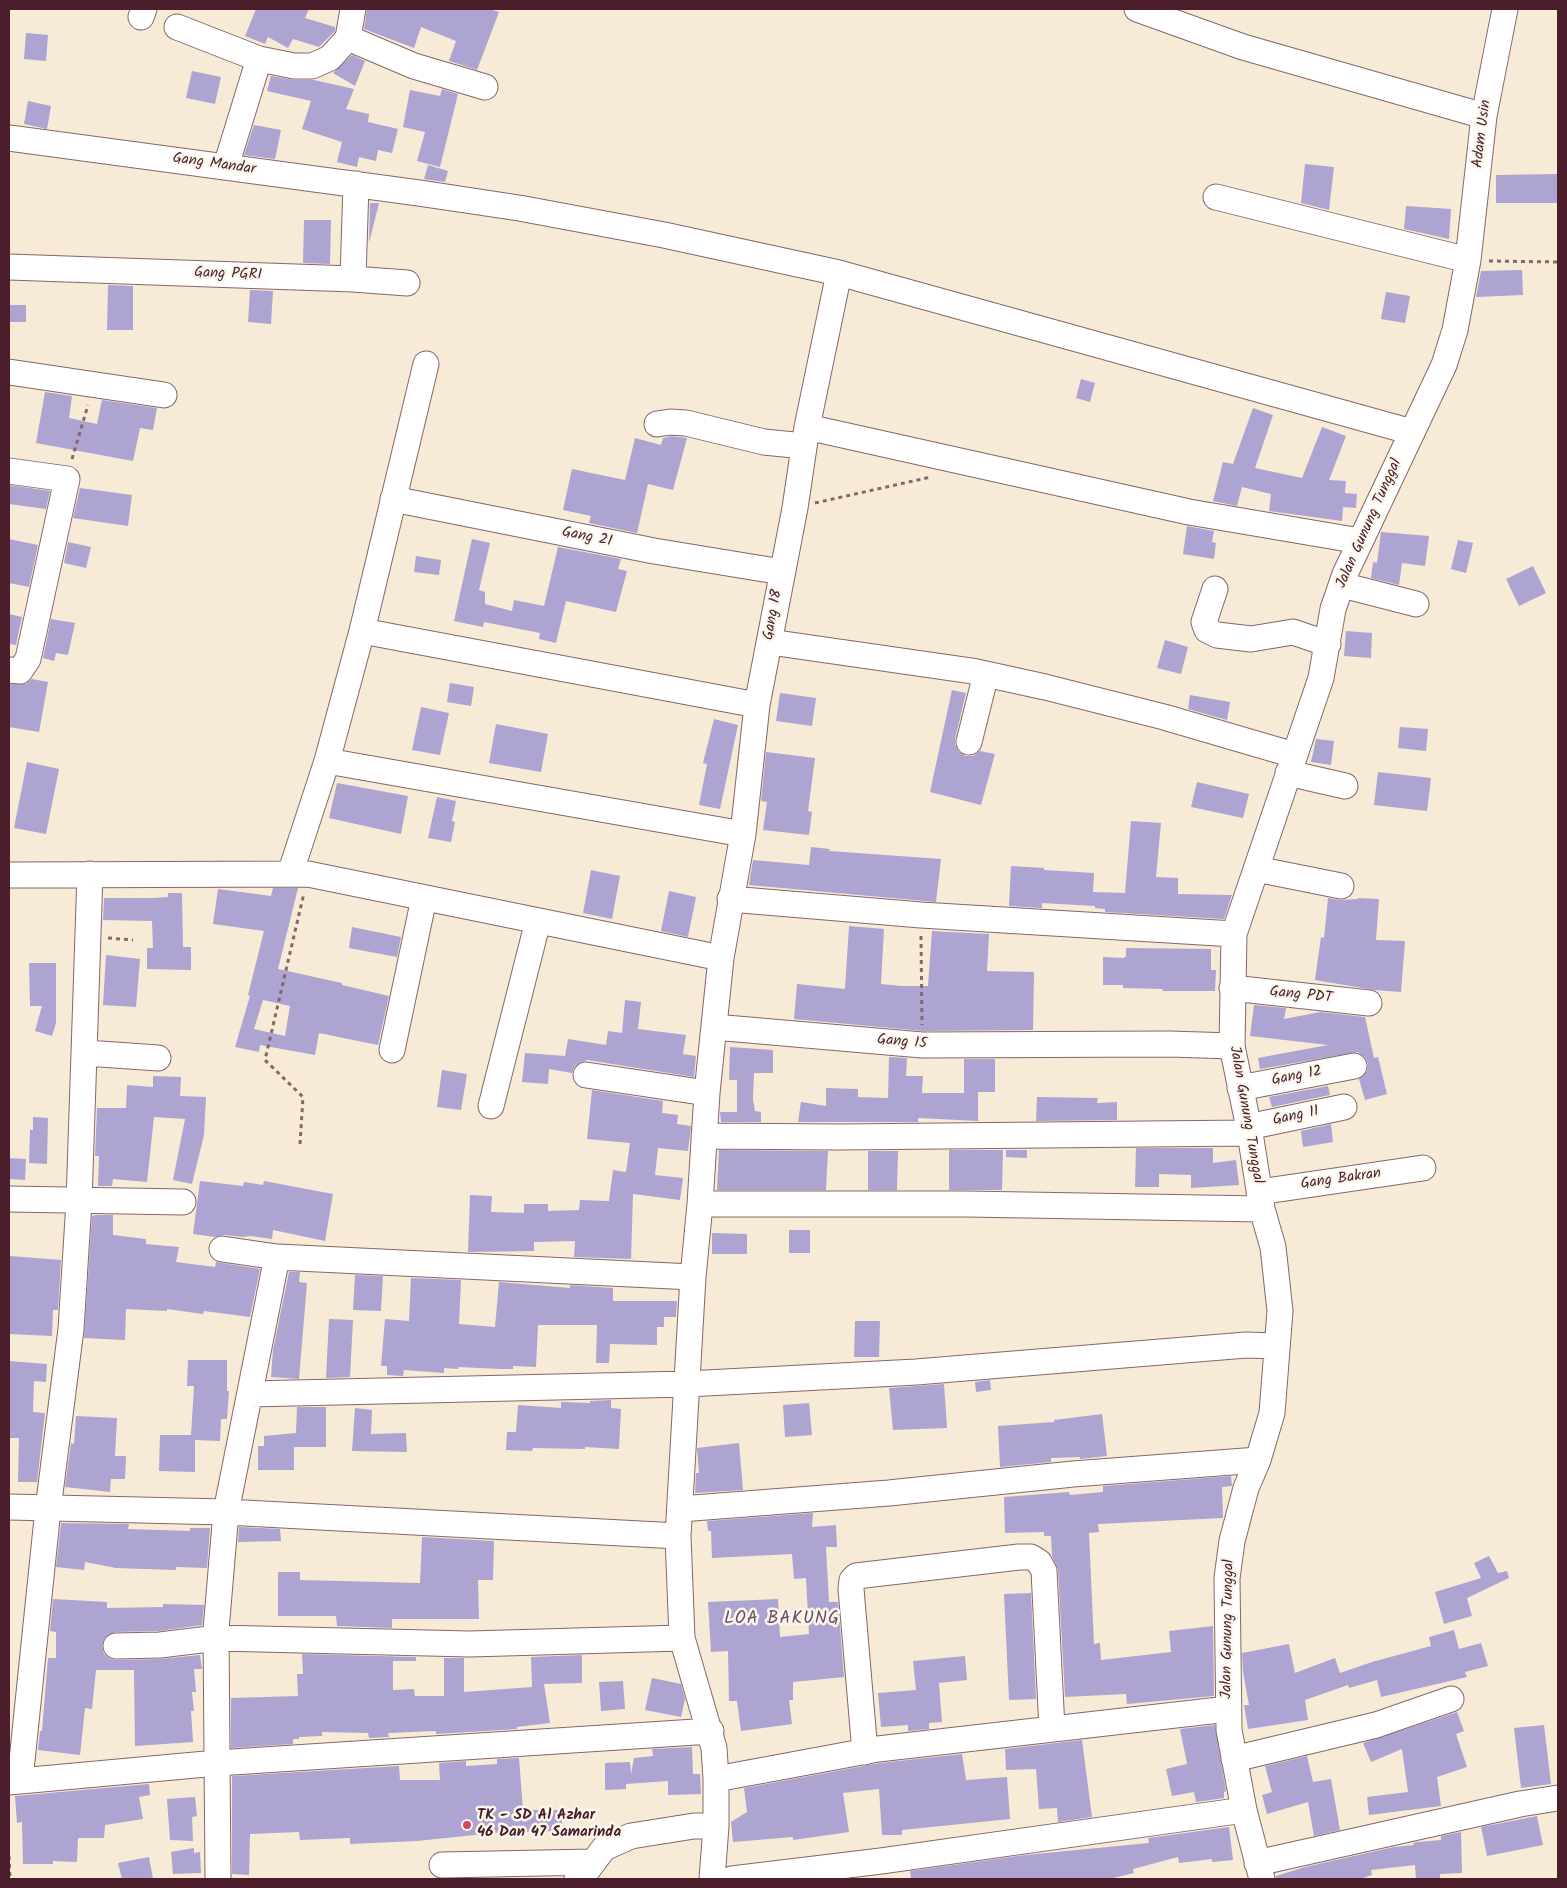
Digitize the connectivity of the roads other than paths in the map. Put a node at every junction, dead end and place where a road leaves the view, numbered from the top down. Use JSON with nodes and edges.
{"nodes":[{"id":1,"x":353,"y":9,"type":"edge"},
{"id":2,"x":1137,"y":9,"type":"edge"},
{"id":3,"x":1505,"y":9,"type":"edge"},
{"id":4,"x":177,"y":27,"type":"dead end"},
{"id":5,"x":348,"y":38,"type":"junction"},
{"id":6,"x":259,"y":59,"type":"junction"},
{"id":7,"x":485,"y":87,"type":"dead end"},
{"id":8,"x":1484,"y":116,"type":"junction"},
{"id":9,"x":9,"y":138,"type":"edge"},
{"id":10,"x":226,"y":166,"type":"junction"},
{"id":11,"x":356,"y":184,"type":"junction"},
{"id":12,"x":1216,"y":197,"type":"dead end"},
{"id":13,"x":1468,"y":260,"type":"junction"},
{"id":14,"x":9,"y":267,"type":"edge"},
{"id":15,"x":839,"y":273,"type":"junction"},
{"id":16,"x":352,"y":280,"type":"junction"},
{"id":17,"x":407,"y":283,"type":"dead end"},
{"id":18,"x":426,"y":364,"type":"dead end"},
{"id":19,"x":9,"y":372,"type":"edge"},
{"id":20,"x":164,"y":395,"type":"dead end"},
{"id":21,"x":657,"y":424,"type":"dead end"},
{"id":22,"x":1412,"y":432,"type":"junction"},
{"id":23,"x":806,"y":437,"type":"junction"},
{"id":24,"x":9,"y":471,"type":"edge"},
{"id":25,"x":393,"y":499,"type":"junction"},
{"id":26,"x":1360,"y":541,"type":"junction"},
{"id":27,"x":782,"y":572,"type":"junction"},
{"id":28,"x":1342,"y":584,"type":"junction"},
{"id":29,"x":1215,"y":588,"type":"dead end"},
{"id":30,"x":1416,"y":604,"type":"dead end"},
{"id":31,"x":362,"y":631,"type":"junction"},
{"id":32,"x":770,"y":642,"type":"junction"},
{"id":33,"x":1328,"y":644,"type":"junction"},
{"id":34,"x":9,"y":670,"type":"edge"},
{"id":35,"x":986,"y":674,"type":"junction"},
{"id":36,"x":757,"y":705,"type":"junction"},
{"id":37,"x":969,"y":742,"type":"dead end"},
{"id":38,"x":326,"y":761,"type":"junction"},
{"id":39,"x":1291,"y":764,"type":"junction"},
{"id":40,"x":1345,"y":786,"type":"dead end"},
{"id":41,"x":743,"y":834,"type":"junction"},
{"id":42,"x":1256,"y":869,"type":"junction"},
{"id":43,"x":90,"y":874,"type":"junction"},
{"id":44,"x":299,"y":874,"type":"junction"},
{"id":45,"x":9,"y":875,"type":"edge"},
{"id":46,"x":1341,"y":886,"type":"dead end"},
{"id":47,"x":424,"y":898,"type":"junction"},
{"id":48,"x":730,"y":898,"type":"junction"},
{"id":49,"x":538,"y":921,"type":"junction"},
{"id":50,"x":1234,"y":934,"type":"junction"},
{"id":51,"x":721,"y":958,"type":"junction"},
{"id":52,"x":1232,"y":988,"type":"junction"},
{"id":53,"x":1369,"y":1003,"type":"dead end"},
{"id":54,"x":714,"y":1026,"type":"junction"},
{"id":55,"x":1232,"y":1046,"type":"junction"},
{"id":56,"x":392,"y":1050,"type":"dead end"},
{"id":57,"x":86,"y":1053,"type":"junction"},
{"id":58,"x":158,"y":1058,"type":"dead end"},
{"id":59,"x":1354,"y":1066,"type":"dead end"},
{"id":60,"x":586,"y":1075,"type":"dead end"},
{"id":61,"x":1240,"y":1088,"type":"junction"},
{"id":62,"x":706,"y":1093,"type":"junction"},
{"id":63,"x":490,"y":1106,"type":"dead end"},
{"id":64,"x":1344,"y":1107,"type":"dead end"},
{"id":65,"x":1249,"y":1130,"type":"junction"},
{"id":66,"x":704,"y":1136,"type":"junction"},
{"id":67,"x":1423,"y":1168,"type":"dead end"},
{"id":68,"x":9,"y":1199,"type":"edge"},
{"id":69,"x":1260,"y":1200,"type":"junction"},
{"id":70,"x":80,"y":1202,"type":"junction"},
{"id":71,"x":183,"y":1202,"type":"dead end"},
{"id":72,"x":700,"y":1204,"type":"junction"},
{"id":73,"x":222,"y":1249,"type":"dead end"},
{"id":74,"x":277,"y":1258,"type":"junction"},
{"id":75,"x":693,"y":1277,"type":"junction"},
{"id":76,"x":1277,"y":1346,"type":"junction"},
{"id":77,"x":687,"y":1384,"type":"junction"},
{"id":78,"x":250,"y":1394,"type":"junction"},
{"id":79,"x":1258,"y":1460,"type":"junction"},
{"id":80,"x":9,"y":1507,"type":"edge"},
{"id":81,"x":48,"y":1509,"type":"junction"},
{"id":82,"x":680,"y":1509,"type":"junction"},
{"id":83,"x":226,"y":1512,"type":"junction"},
{"id":84,"x":678,"y":1536,"type":"junction"},
{"id":85,"x":216,"y":1638,"type":"junction"},
{"id":86,"x":682,"y":1638,"type":"junction"},
{"id":87,"x":116,"y":1646,"type":"dead end"},
{"id":88,"x":1450,"y":1699,"type":"dead end"},
{"id":89,"x":1228,"y":1709,"type":"junction"},
{"id":90,"x":1052,"y":1729,"type":"junction"},
{"id":91,"x":711,"y":1732,"type":"junction"},
{"id":92,"x":865,"y":1752,"type":"junction"},
{"id":93,"x":1234,"y":1760,"type":"junction"},
{"id":94,"x":217,"y":1763,"type":"junction"},
{"id":95,"x":716,"y":1779,"type":"junction"},
{"id":96,"x":15,"y":1781,"type":"edge"},
{"id":97,"x":1558,"y":1798,"type":"edge"},
{"id":98,"x":1244,"y":1810,"type":"junction"},
{"id":99,"x":716,"y":1826,"type":"junction"},
{"id":100,"x":442,"y":1865,"type":"dead end"},
{"id":101,"x":585,"y":1871,"type":"edge"},
{"id":102,"x":1259,"y":1871,"type":"edge"},
{"id":103,"x":218,"y":1879,"type":"edge"},
{"id":104,"x":712,"y":1879,"type":"edge"},
{"id":105,"x":732,"y":1879,"type":"edge"}],
"edges":[{"from":1,"to":5,"type":"street"},
{"from":2,"to":8,"type":"street"},
{"from":3,"to":8,"type":"street","name":"Adam Usin"},
{"from":4,"to":6,"type":"street"},
{"from":5,"to":6,"type":"street"},
{"from":5,"to":7,"type":"street"},
{"from":6,"to":10,"type":"street"},
{"from":8,"to":13,"type":"street","name":"Adam Usin"},
{"from":9,"to":10,"type":"street","name":"Gang Mandar"},
{"from":10,"to":11,"type":"street","name":"Gang Mandar"},
{"from":11,"to":15,"type":"street","name":"Gang Mandar"},
{"from":11,"to":16,"type":"street"},
{"from":12,"to":13,"type":"street"},
{"from":13,"to":22,"type":"street","name":"Jalan Gunung Tunggal"},
{"from":14,"to":16,"type":"street","name":"Gang PGRI"},
{"from":15,"to":22,"type":"street","name":"Gang Mandar"},
{"from":15,"to":23,"type":"street","name":"Gang 18"},
{"from":16,"to":17,"type":"street","name":"Gang PGRI"},
{"from":18,"to":25,"type":"street"},
{"from":19,"to":20,"type":"street"},
{"from":21,"to":23,"type":"street"},
{"from":22,"to":26,"type":"street","name":"Jalan Gunung Tunggal"},
{"from":23,"to":26,"type":"street"},
{"from":23,"to":27,"type":"street","name":"Gang 18"},
{"from":24,"to":34,"type":"street"},
{"from":25,"to":27,"type":"street","name":"Gang 21"},
{"from":25,"to":31,"type":"street"},
{"from":26,"to":28,"type":"street","name":"Jalan Gunung Tunggal"},
{"from":27,"to":32,"type":"street","name":"Gang 18"},
{"from":28,"to":30,"type":"street"},
{"from":28,"to":33,"type":"street","name":"Jalan Gunung Tunggal"},
{"from":29,"to":33,"type":"street"},
{"from":31,"to":36,"type":"street"},
{"from":31,"to":38,"type":"street"},
{"from":32,"to":35,"type":"street"},
{"from":32,"to":36,"type":"street","name":"Gang 18"},
{"from":33,"to":39,"type":"street","name":"Jalan Gunung Tunggal"},
{"from":35,"to":37,"type":"street"},
{"from":35,"to":39,"type":"street"},
{"from":36,"to":41,"type":"street","name":"Gang 18"},
{"from":38,"to":41,"type":"street"},
{"from":38,"to":44,"type":"street"},
{"from":39,"to":40,"type":"street"},
{"from":39,"to":42,"type":"street","name":"Jalan Gunung Tunggal"},
{"from":41,"to":48,"type":"street","name":"Gang 18"},
{"from":42,"to":46,"type":"street"},
{"from":42,"to":50,"type":"street","name":"Jalan Gunung Tunggal"},
{"from":43,"to":44,"type":"street"},
{"from":43,"to":45,"type":"street"},
{"from":43,"to":57,"type":"street"},
{"from":44,"to":47,"type":"street"},
{"from":47,"to":49,"type":"street"},
{"from":47,"to":56,"type":"street"},
{"from":48,"to":50,"type":"street"},
{"from":48,"to":51,"type":"street","name":"Gang 18"},
{"from":49,"to":51,"type":"street"},
{"from":49,"to":63,"type":"street"},
{"from":50,"to":52,"type":"street","name":"Jalan Gunung Tunggal"},
{"from":51,"to":54,"type":"street","name":"Gang 18"},
{"from":52,"to":53,"type":"street","name":"Gang PDT"},
{"from":52,"to":55,"type":"street","name":"Jalan Gunung Tunggal"},
{"from":54,"to":55,"type":"street","name":"Gang 15"},
{"from":54,"to":62,"type":"street","name":"Gang 18"},
{"from":55,"to":61,"type":"street","name":"Jalan Gunung Tunggal"},
{"from":57,"to":58,"type":"street"},
{"from":57,"to":70,"type":"street"},
{"from":59,"to":61,"type":"street","name":"Gang 12"},
{"from":60,"to":62,"type":"street"},
{"from":61,"to":65,"type":"street","name":"Jalan Gunung Tunggal"},
{"from":62,"to":66,"type":"street","name":"Gang 18"},
{"from":64,"to":65,"type":"street","name":"Gang 11"},
{"from":65,"to":66,"type":"street","name":"Gang 11"},
{"from":65,"to":69,"type":"street","name":"Jalan Gunung Tunggal"},
{"from":66,"to":72,"type":"street","name":"Gang 18"},
{"from":67,"to":69,"type":"street","name":"Gang Bakran"},
{"from":68,"to":70,"type":"street"},
{"from":69,"to":72,"type":"street","name":"Gang Bakran"},
{"from":69,"to":76,"type":"street","name":"Jalan Gunung Tunggal"},
{"from":70,"to":71,"type":"street"},
{"from":70,"to":81,"type":"street"},
{"from":72,"to":75,"type":"street","name":"Gang 18"},
{"from":73,"to":74,"type":"street"},
{"from":74,"to":75,"type":"street"},
{"from":74,"to":78,"type":"street"},
{"from":75,"to":77,"type":"street","name":"Gang 18"},
{"from":76,"to":77,"type":"street"},
{"from":76,"to":79,"type":"street","name":"Jalan Gunung Tunggal"},
{"from":77,"to":78,"type":"street"},
{"from":77,"to":82,"type":"street","name":"Gang 18"},
{"from":78,"to":83,"type":"street"},
{"from":79,"to":82,"type":"street"},
{"from":79,"to":89,"type":"street","name":"Jalan Gunung Tunggal"},
{"from":80,"to":81,"type":"street"},
{"from":81,"to":83,"type":"street"},
{"from":81,"to":96,"type":"street"},
{"from":82,"to":84,"type":"street","name":"Gang 18"},
{"from":83,"to":84,"type":"street"},
{"from":83,"to":85,"type":"street"},
{"from":84,"to":86,"type":"street","name":"Gang 18"},
{"from":85,"to":86,"type":"street"},
{"from":85,"to":87,"type":"street"},
{"from":85,"to":94,"type":"street"},
{"from":86,"to":91,"type":"street","name":"Gang 18"},
{"from":88,"to":93,"type":"street"},
{"from":89,"to":90,"type":"street"},
{"from":89,"to":93,"type":"street","name":"Jalan Gunung Tunggal"},
{"from":90,"to":92,"type":"street"},
{"from":90,"to":92,"type":"street"},
{"from":91,"to":94,"type":"street"},
{"from":91,"to":95,"type":"street","name":"Gang 18"},
{"from":92,"to":95,"type":"street"},
{"from":93,"to":98,"type":"street","name":"Jalan Gunung Tunggal"},
{"from":94,"to":96,"type":"street"},
{"from":94,"to":103,"type":"street"},
{"from":95,"to":99,"type":"street","name":"Gang 18"},
{"from":97,"to":102,"type":"street"},
{"from":98,"to":102,"type":"street","name":"Jalan Gunung Tunggal"},
{"from":98,"to":105,"type":"street"},
{"from":99,"to":101,"type":"street"},
{"from":99,"to":104,"type":"street","name":"Gang 18"},
{"from":100,"to":101,"type":"street"}]}
